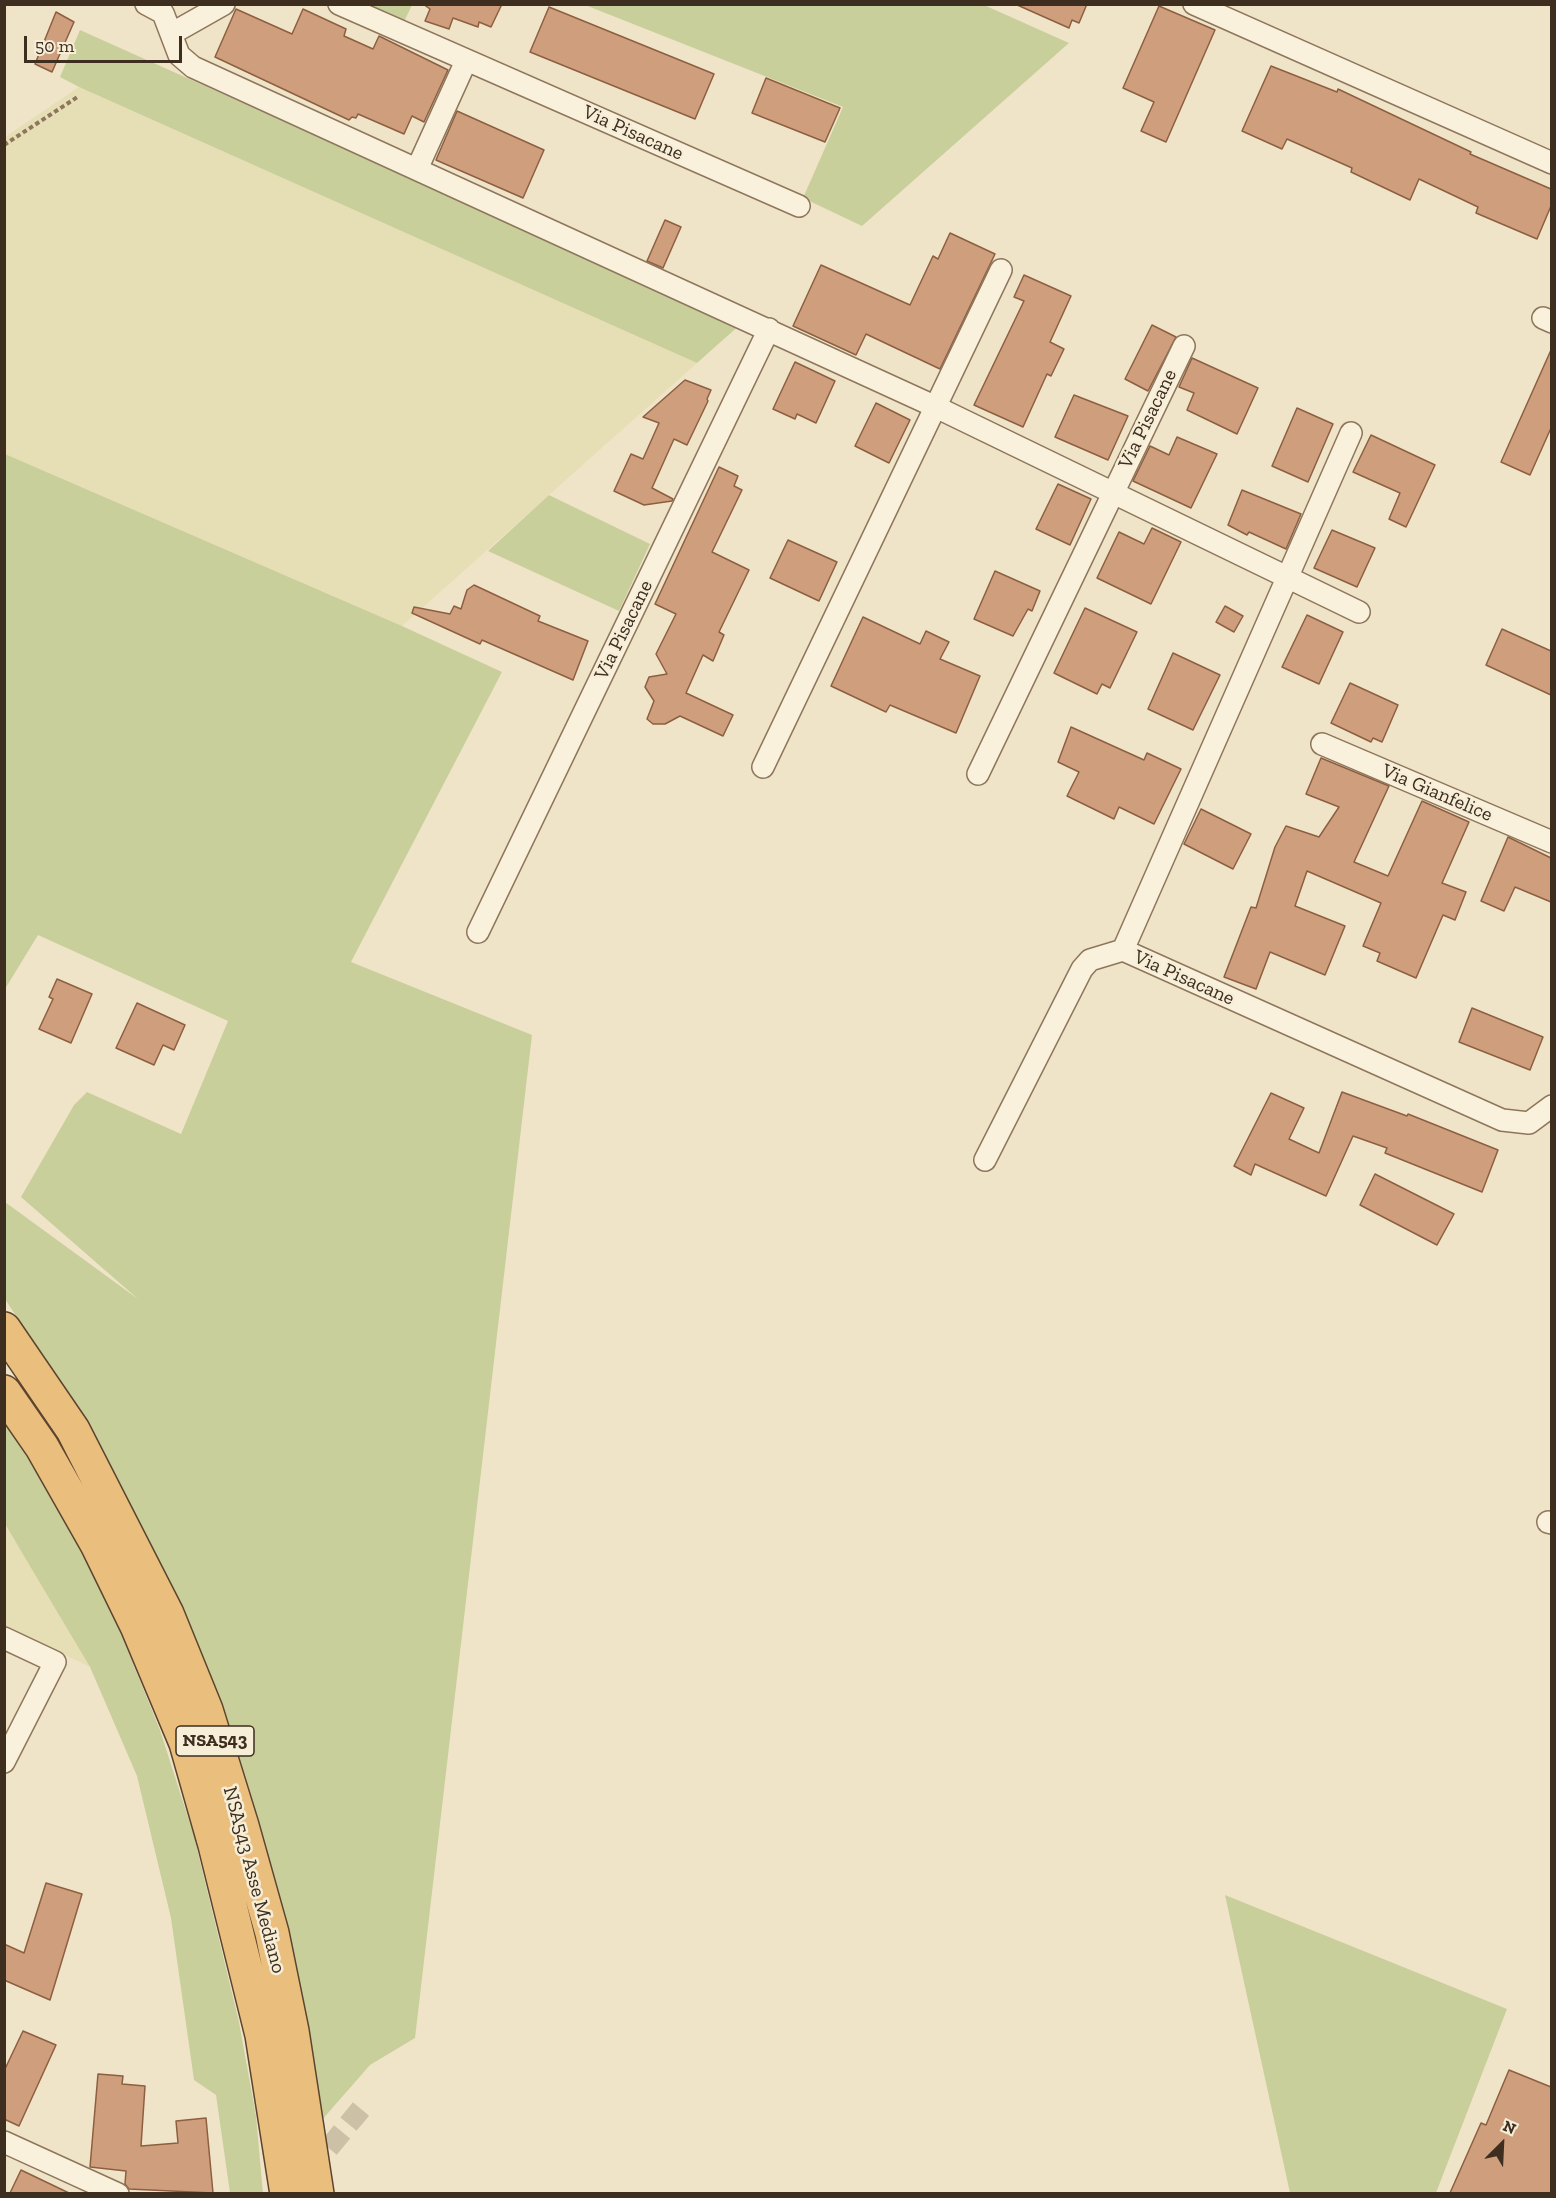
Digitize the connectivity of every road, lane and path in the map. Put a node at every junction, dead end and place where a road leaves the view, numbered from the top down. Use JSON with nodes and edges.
{"nodes":[{"id":1,"x":146,"y":4,"type":"edge"},
{"id":2,"x":224,"y":4,"type":"edge"},
{"id":3,"x":339,"y":4,"type":"edge"},
{"id":4,"x":1194,"y":4,"type":"edge"},
{"id":5,"x":171,"y":34,"type":"junction"},
{"id":6,"x":466,"y":61,"type":"junction"},
{"id":7,"x":79,"y":96,"type":"dead end"},
{"id":8,"x":4,"y":145,"type":"edge"},
{"id":9,"x":1551,"y":163,"type":"edge"},
{"id":10,"x":417,"y":169,"type":"junction"},
{"id":11,"x":799,"y":206,"type":"dead end"},
{"id":12,"x":1002,"y":270,"type":"dead end"},
{"id":13,"x":769,"y":330,"type":"junction"},
{"id":14,"x":1184,"y":346,"type":"dead end"},
{"id":15,"x":936,"y":407,"type":"junction"},
{"id":16,"x":1351,"y":433,"type":"dead end"},
{"id":17,"x":1113,"y":492,"type":"junction"},
{"id":18,"x":1289,"y":577,"type":"junction"},
{"id":19,"x":1359,"y":612,"type":"dead end"},
{"id":20,"x":1322,"y":744,"type":"dead end"},
{"id":21,"x":763,"y":767,"type":"dead end"},
{"id":22,"x":978,"y":774,"type":"dead end"},
{"id":23,"x":1551,"y":842,"type":"edge"},
{"id":24,"x":478,"y":932,"type":"dead end"},
{"id":25,"x":1123,"y":950,"type":"junction"},
{"id":26,"x":1551,"y":1106,"type":"edge"},
{"id":27,"x":985,"y":1160,"type":"dead end"},
{"id":28,"x":4,"y":1329,"type":"edge"},
{"id":29,"x":4,"y":1392,"type":"edge"},
{"id":30,"x":4,"y":1638,"type":"edge"},
{"id":31,"x":4,"y":1762,"type":"edge"},
{"id":32,"x":4,"y":2142,"type":"edge"},
{"id":33,"x":118,"y":2193,"type":"edge"},
{"id":34,"x":287,"y":2193,"type":"edge"},
{"id":35,"x":317,"y":2193,"type":"edge"}],
"edges":[{"from":1,"to":5,"type":"street","name":"Via Pisacane"},
{"from":2,"to":5,"type":"street"},
{"from":3,"to":6,"type":"street","name":"Via Pisacane"},
{"from":4,"to":9,"type":"street"},
{"from":5,"to":10,"type":"street","name":"Via Pisacane"},
{"from":6,"to":10,"type":"street"},
{"from":6,"to":11,"type":"street","name":"Via Pisacane"},
{"from":7,"to":8,"type":"path"},
{"from":10,"to":13,"type":"street","name":"Via Pisacane"},
{"from":12,"to":15,"type":"street"},
{"from":13,"to":15,"type":"street","name":"Via Pisacane"},
{"from":13,"to":24,"type":"street","name":"Via Pisacane"},
{"from":14,"to":17,"type":"street","name":"Via Pisacane"},
{"from":15,"to":17,"type":"street","name":"Via Pisacane"},
{"from":15,"to":21,"type":"street"},
{"from":16,"to":18,"type":"street","name":"Via Pisacane"},
{"from":17,"to":18,"type":"street","name":"Via Pisacane"},
{"from":17,"to":22,"type":"street","name":"Via Pisacane"},
{"from":18,"to":19,"type":"street","name":"Via Pisacane"},
{"from":18,"to":25,"type":"street","name":"Via Pisacane"},
{"from":20,"to":23,"type":"street","name":"Via Gianfelice"},
{"from":25,"to":26,"type":"street","name":"Via Pisacane"},
{"from":25,"to":27,"type":"street"},
{"from":28,"to":35,"type":"highway","name":"NSA543 Asse Mediano","number":"NSA543"},
{"from":29,"to":34,"type":"highway","name":"NSA543 Asse Mediano","number":"NSA543"},
{"from":30,"to":31,"type":"street"},
{"from":32,"to":33,"type":"street"}]}
